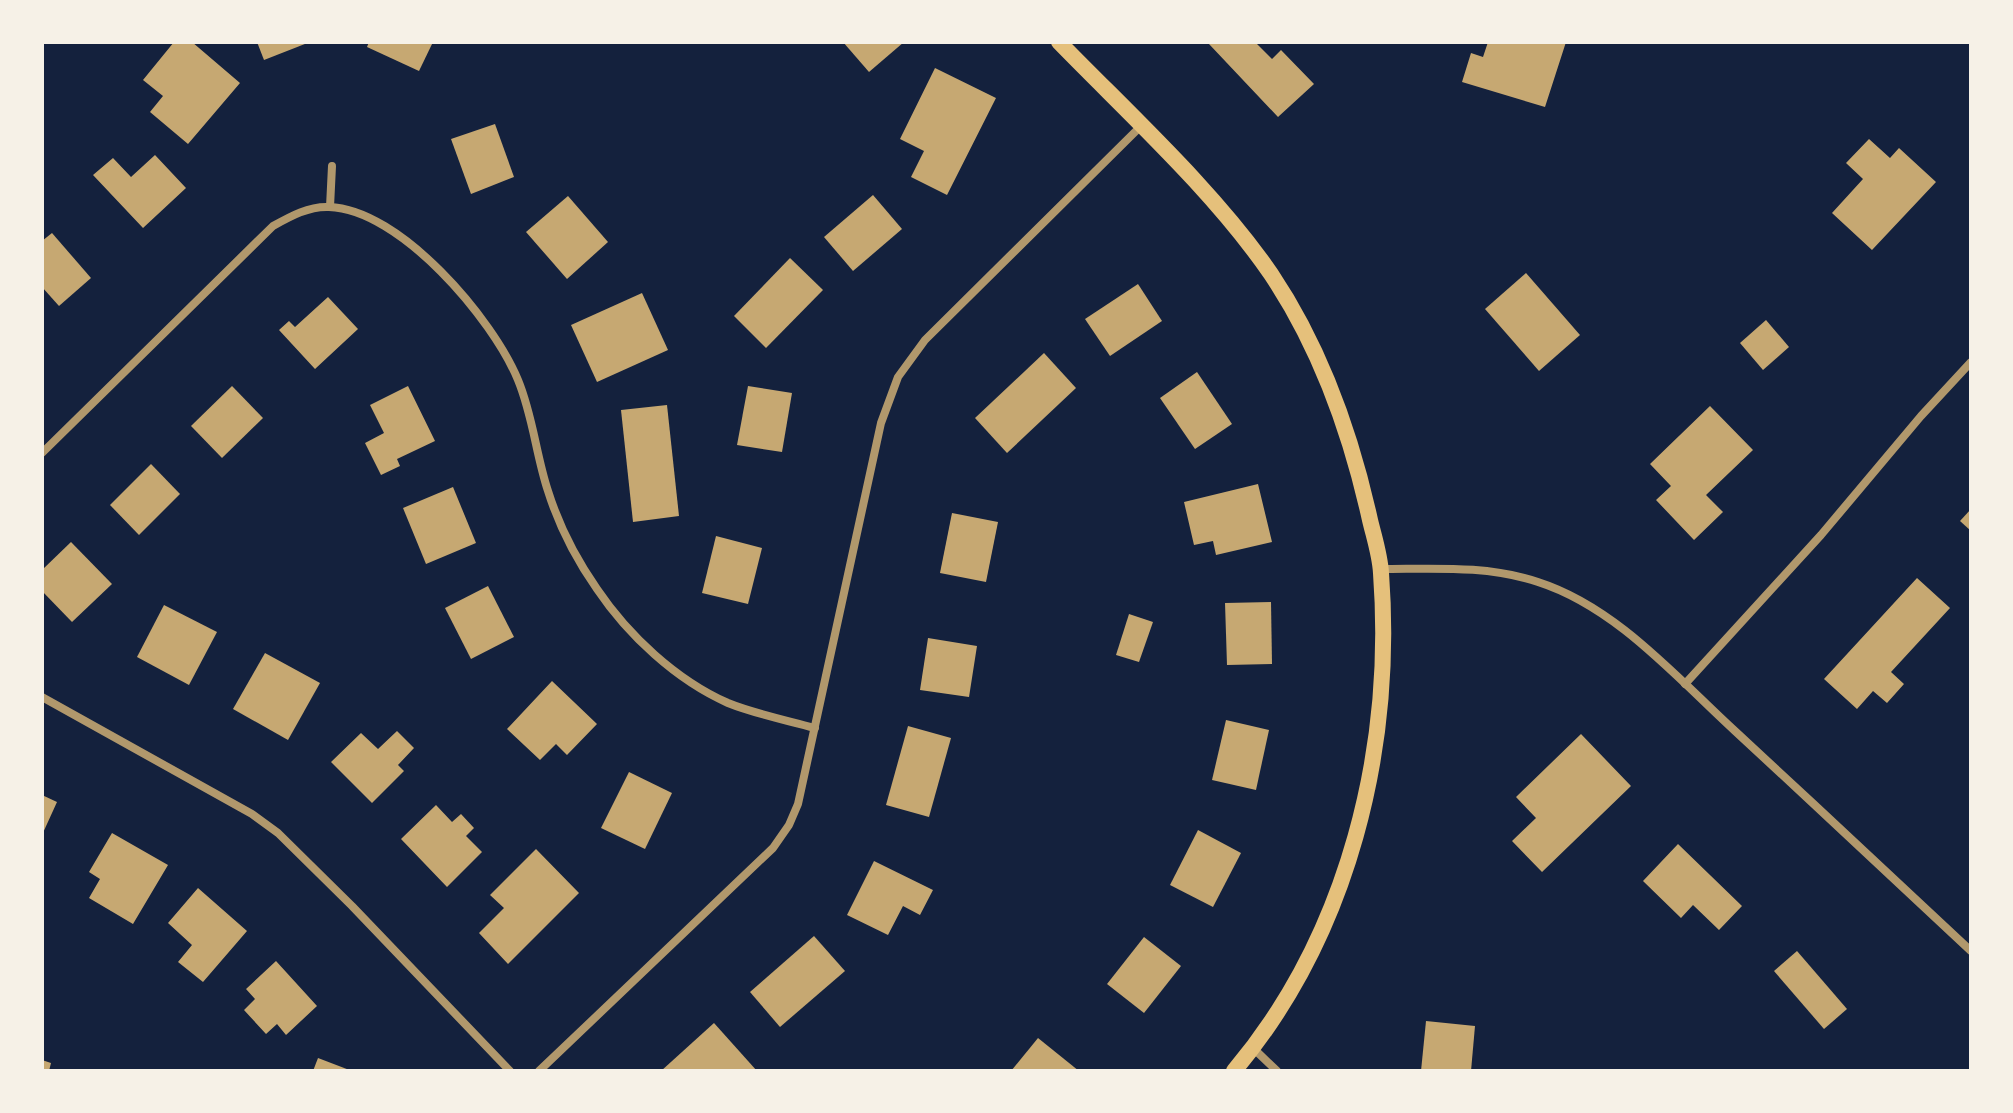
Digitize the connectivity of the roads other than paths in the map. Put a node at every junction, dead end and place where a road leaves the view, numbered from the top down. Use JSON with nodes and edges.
{"nodes":[{"id":1,"x":1059,"y":42,"type":"edge"},
{"id":2,"x":1141,"y":126,"type":"junction"},
{"id":3,"x":332,"y":166,"type":"dead end"},
{"id":4,"x":330,"y":207,"type":"junction"},
{"id":5,"x":1971,"y":362,"type":"edge"},
{"id":6,"x":42,"y":453,"type":"edge"},
{"id":7,"x":1381,"y":569,"type":"junction"},
{"id":8,"x":1685,"y":684,"type":"junction"},
{"id":9,"x":42,"y":697,"type":"edge"},
{"id":10,"x":815,"y":728,"type":"junction"},
{"id":11,"x":1971,"y":951,"type":"edge"},
{"id":12,"x":1253,"y":1048,"type":"junction"},
{"id":13,"x":510,"y":1071,"type":"edge"},
{"id":14,"x":539,"y":1071,"type":"edge"},
{"id":15,"x":1234,"y":1071,"type":"edge"},
{"id":16,"x":1277,"y":1071,"type":"edge"}],
"edges":[{"from":1,"to":2,"type":"main road"},
{"from":2,"to":7,"type":"main road"},
{"from":2,"to":10,"type":"street"},
{"from":3,"to":4,"type":"street"},
{"from":4,"to":6,"type":"street"},
{"from":4,"to":10,"type":"street"},
{"from":5,"to":8,"type":"street"},
{"from":7,"to":8,"type":"street"},
{"from":7,"to":12,"type":"main road"},
{"from":8,"to":11,"type":"street"},
{"from":9,"to":13,"type":"street"},
{"from":10,"to":14,"type":"street"},
{"from":12,"to":15,"type":"main road"},
{"from":12,"to":16,"type":"street"}]}
